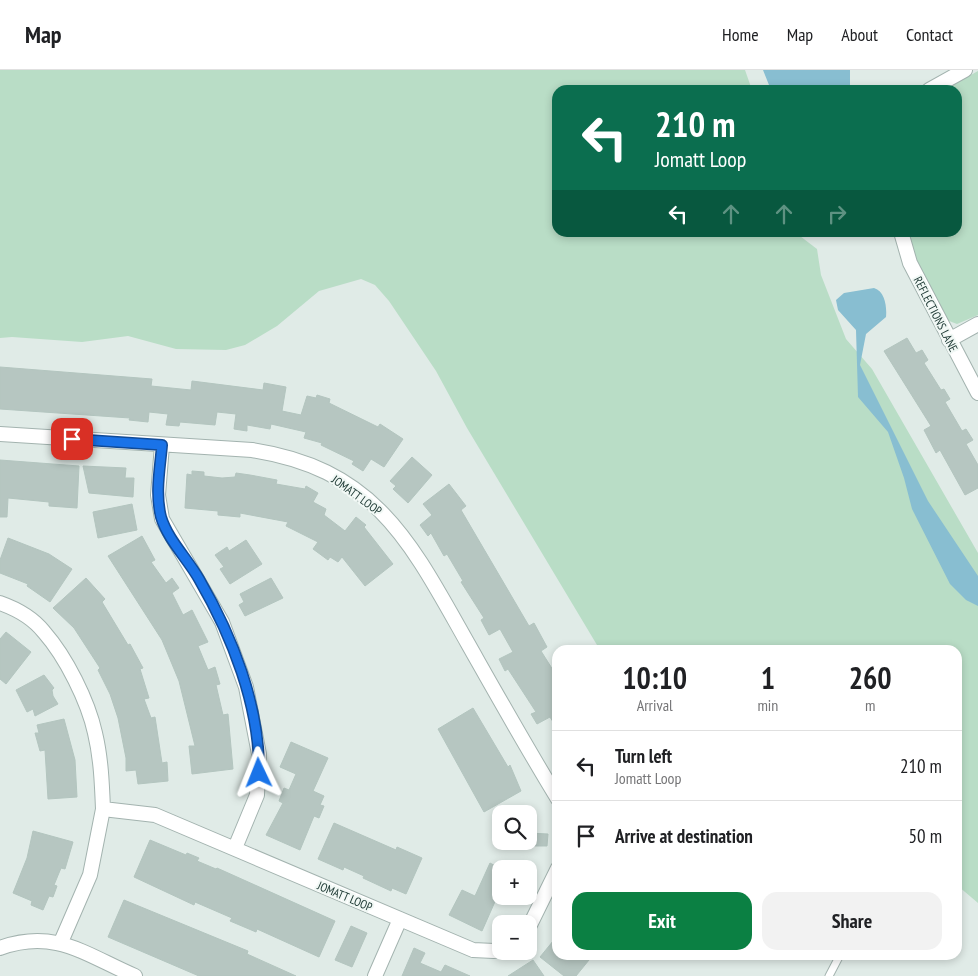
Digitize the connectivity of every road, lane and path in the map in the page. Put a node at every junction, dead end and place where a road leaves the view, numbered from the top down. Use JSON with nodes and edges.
{"nodes":[{"id":1,"x":965,"y":70,"type":"edge"},
{"id":2,"x":938,"y":85,"type":"edge"},
{"id":3,"x":902,"y":237,"type":"edge"},
{"id":4,"x":978,"y":324,"type":"edge"},
{"id":5,"x":949,"y":340,"type":"junction"},
{"id":6,"x":978,"y":393,"type":"edge"},
{"id":7,"x":0,"y":434,"type":"edge"},
{"id":8,"x":162,"y":445,"type":"junction"},
{"id":9,"x":0,"y":603,"type":"edge"},
{"id":10,"x":552,"y":788,"type":"edge"},
{"id":11,"x":103,"y":809,"type":"junction"},
{"id":12,"x":235,"y":848,"type":"junction"},
{"id":13,"x":552,"y":880,"type":"edge"},
{"id":14,"x":535,"y":915,"type":"edge"},
{"id":15,"x":400,"y":920,"type":"junction"},
{"id":16,"x":61,"y":942,"type":"junction"},
{"id":17,"x":0,"y":948,"type":"edge"},
{"id":18,"x":492,"y":951,"type":"edge"},
{"id":19,"x":837,"y":960,"type":"edge"},
{"id":20,"x":135,"y":976,"type":"edge"},
{"id":21,"x":375,"y":976,"type":"edge"},
{"id":22,"x":829,"y":976,"type":"edge"}],
"edges":[{"from":1,"to":2,"type":"street"},
{"from":3,"to":5,"type":"street","name":"REFLECTIONS LANE"},
{"from":4,"to":5,"type":"street"},
{"from":5,"to":6,"type":"street","name":"REFLECTIONS LANE"},
{"from":7,"to":8,"type":"street","name":"JOMATT LOOP"},
{"from":8,"to":10,"type":"street","name":"JOMATT LOOP"},
{"from":8,"to":12,"type":"street"},
{"from":9,"to":11,"type":"street"},
{"from":11,"to":12,"type":"street","name":"JOMATT LOOP"},
{"from":11,"to":16,"type":"street"},
{"from":12,"to":15,"type":"street","name":"JOMATT LOOP"},
{"from":13,"to":14,"type":"street"},
{"from":15,"to":18,"type":"street","name":"JOMATT LOOP"},
{"from":15,"to":21,"type":"street"},
{"from":16,"to":17,"type":"street"},
{"from":16,"to":20,"type":"street"},
{"from":19,"to":22,"type":"lane"}]}
